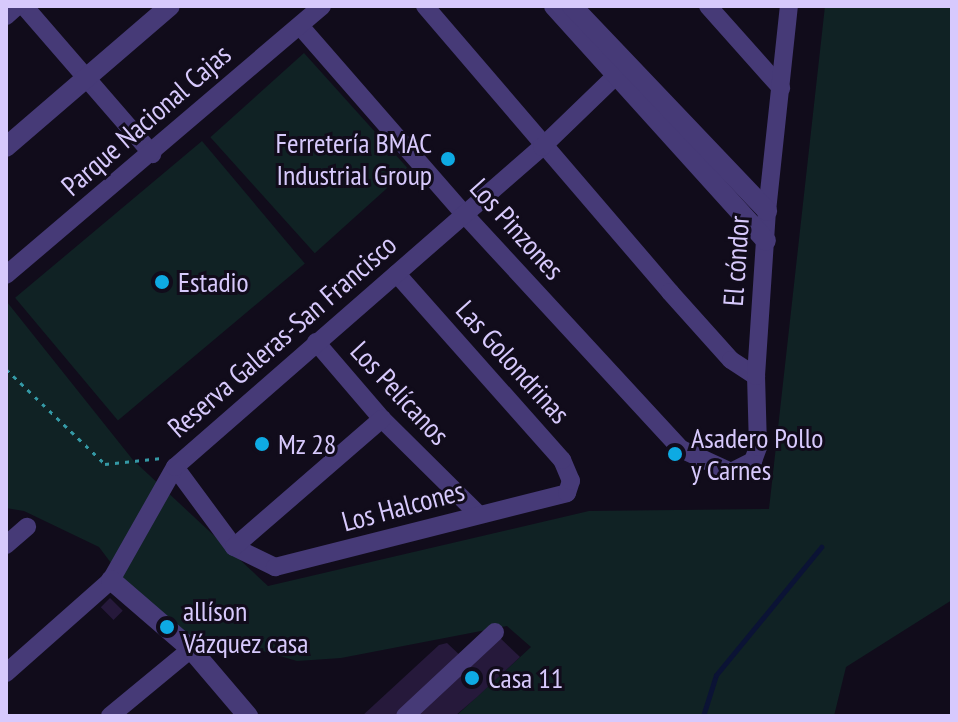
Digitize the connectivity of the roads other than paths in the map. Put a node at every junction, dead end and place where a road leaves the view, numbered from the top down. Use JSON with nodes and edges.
{"nodes":[{"id":1,"x":17,"y":6,"type":"edge"},
{"id":2,"x":24,"y":6,"type":"edge"},
{"id":3,"x":170,"y":6,"type":"edge"},
{"id":4,"x":322,"y":6,"type":"edge"},
{"id":5,"x":425,"y":6,"type":"edge"},
{"id":6,"x":554,"y":6,"type":"edge"},
{"id":7,"x":572,"y":6,"type":"edge"},
{"id":8,"x":708,"y":6,"type":"edge"},
{"id":9,"x":789,"y":6,"type":"edge"},
{"id":10,"x":6,"y":16,"type":"edge"},
{"id":11,"x":300,"y":26,"type":"junction"},
{"id":12,"x":621,"y":72,"type":"junction"},
{"id":13,"x":86,"y":79,"type":"junction"},
{"id":14,"x":781,"y":88,"type":"junction"},
{"id":15,"x":6,"y":147,"type":"edge"},
{"id":16,"x":542,"y":147,"type":"junction"},
{"id":17,"x":152,"y":154,"type":"junction"},
{"id":18,"x":767,"y":211,"type":"junction"},
{"id":19,"x":464,"y":214,"type":"junction"},
{"id":20,"x":766,"y":241,"type":"junction"},
{"id":21,"x":397,"y":274,"type":"junction"},
{"id":22,"x":6,"y":275,"type":"edge"},
{"id":23,"x":316,"y":342,"type":"junction"},
{"id":24,"x":756,"y":376,"type":"junction"},
{"id":25,"x":382,"y":419,"type":"junction"},
{"id":26,"x":700,"y":461,"type":"joint"},
{"id":27,"x":175,"y":467,"type":"junction"},
{"id":28,"x":567,"y":493,"type":"joint"},
{"id":29,"x":479,"y":515,"type":"junction"},
{"id":30,"x":27,"y":527,"type":"dead end"},
{"id":31,"x":6,"y":545,"type":"edge"},
{"id":32,"x":234,"y":547,"type":"junction"},
{"id":33,"x":111,"y":580,"type":"junction"},
{"id":34,"x":495,"y":632,"type":"dead end"},
{"id":35,"x":191,"y":649,"type":"junction"},
{"id":36,"x":6,"y":673,"type":"edge"},
{"id":37,"x":110,"y":716,"type":"edge"},
{"id":38,"x":248,"y":716,"type":"edge"},
{"id":39,"x":405,"y":716,"type":"edge"}],
"edges":[{"from":1,"to":10,"type":"street"},
{"from":2,"to":13,"type":"street"},
{"from":3,"to":13,"type":"street"},
{"from":4,"to":11,"type":"street","name":"Parque Nacional Cajas"},
{"from":5,"to":16,"type":"street"},
{"from":6,"to":12,"type":"street"},
{"from":7,"to":12,"type":"street"},
{"from":8,"to":14,"type":"street"},
{"from":9,"to":14,"type":"street","name":"El cóndor"},
{"from":11,"to":17,"type":"street","name":"Parque Nacional Cajas"},
{"from":11,"to":19,"type":"street","name":"Los Pinzones"},
{"from":12,"to":16,"type":"street","name":"Reserva Galeras-San Francisco"},
{"from":12,"to":18,"type":"street"},
{"from":12,"to":20,"type":"street"},
{"from":13,"to":15,"type":"street"},
{"from":13,"to":17,"type":"street"},
{"from":14,"to":18,"type":"street","name":"El cóndor"},
{"from":16,"to":19,"type":"street","name":"Reserva Galeras-San Francisco"},
{"from":16,"to":24,"type":"street"},
{"from":17,"to":22,"type":"street","name":"Parque Nacional Cajas"},
{"from":18,"to":20,"type":"street","name":"El cóndor"},
{"from":19,"to":21,"type":"street","name":"Reserva Galeras-San Francisco"},
{"from":19,"to":26,"type":"street","name":"Los Pinzones"},
{"from":20,"to":24,"type":"street","name":"El cóndor"},
{"from":21,"to":23,"type":"street","name":"Reserva Galeras-San Francisco"},
{"from":21,"to":28,"type":"street","name":"Las Golondrinas"},
{"from":23,"to":25,"type":"street","name":"Los Pelícanos"},
{"from":23,"to":27,"type":"street","name":"Reserva Galeras-San Francisco"},
{"from":24,"to":26,"type":"street","name":"El cóndor"},
{"from":25,"to":29,"type":"street","name":"Los Pelícanos"},
{"from":25,"to":32,"type":"street"},
{"from":27,"to":32,"type":"street"},
{"from":27,"to":33,"type":"street","name":"Reserva Galeras-San Francisco"},
{"from":28,"to":29,"type":"street","name":"Los Halcones"},
{"from":29,"to":32,"type":"street","name":"Los Halcones"},
{"from":30,"to":31,"type":"street"},
{"from":33,"to":35,"type":"street"},
{"from":33,"to":36,"type":"street","name":"Reserva Galeras-San Francisco"},
{"from":34,"to":39,"type":"street"},
{"from":35,"to":37,"type":"street"},
{"from":35,"to":38,"type":"street"}]}
